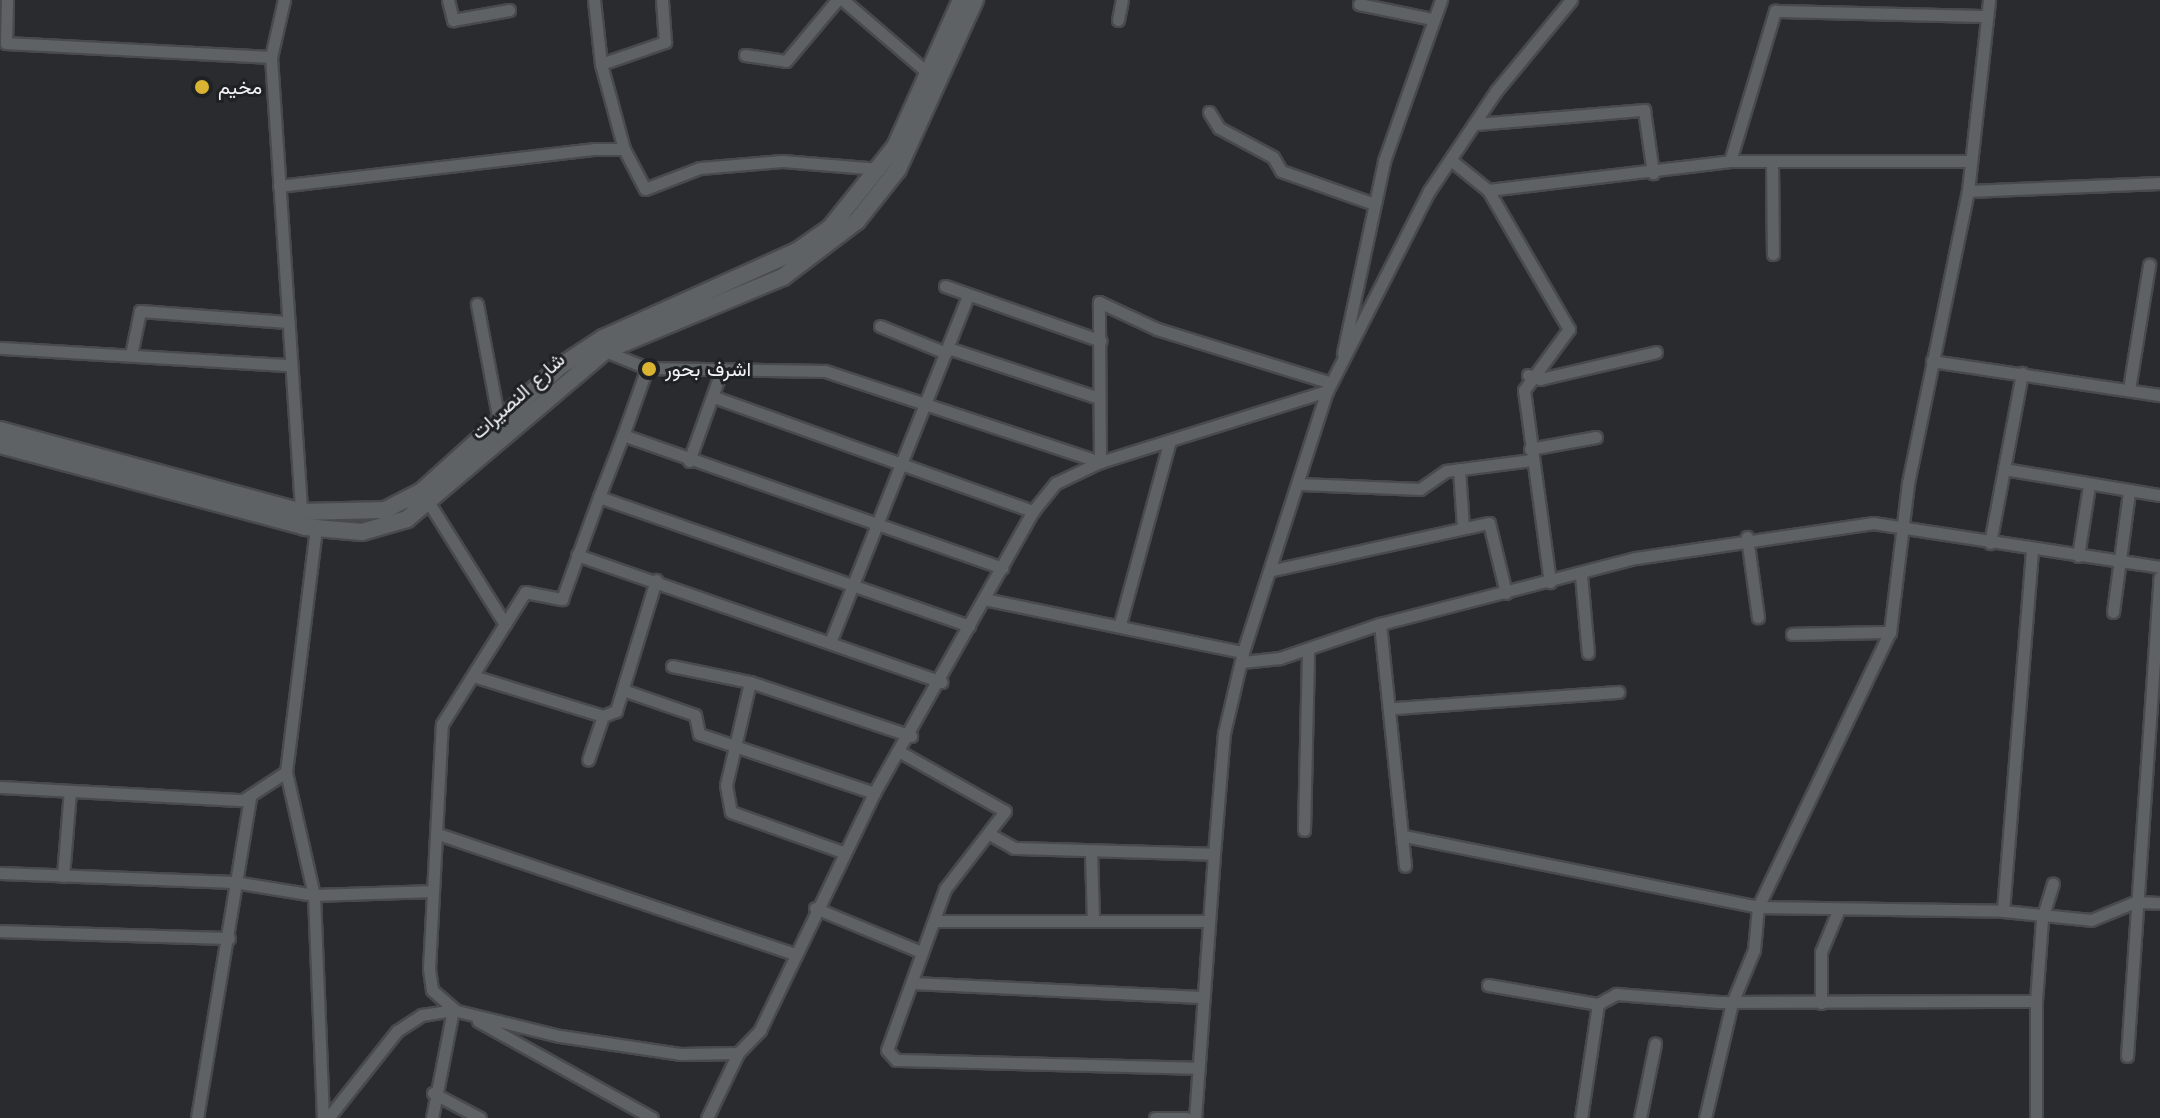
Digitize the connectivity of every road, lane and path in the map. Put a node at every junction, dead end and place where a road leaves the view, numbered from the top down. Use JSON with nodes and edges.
{"nodes":[{"id":1,"x":7,"y":0,"type":"edge"},
{"id":2,"x":284,"y":0,"type":"edge"},
{"id":3,"x":448,"y":0,"type":"edge"},
{"id":4,"x":594,"y":0,"type":"edge"},
{"id":5,"x":662,"y":0,"type":"edge"},
{"id":6,"x":837,"y":0,"type":"edge"},
{"id":7,"x":843,"y":0,"type":"edge"},
{"id":8,"x":961,"y":0,"type":"edge"},
{"id":9,"x":975,"y":0,"type":"edge"},
{"id":10,"x":1122,"y":0,"type":"edge"},
{"id":11,"x":1441,"y":0,"type":"edge"},
{"id":12,"x":1571,"y":0,"type":"edge"},
{"id":13,"x":1989,"y":0,"type":"edge"},
{"id":14,"x":1359,"y":4,"type":"dead end"},
{"id":15,"x":509,"y":10,"type":"dead end"},
{"id":16,"x":1986,"y":16,"type":"junction"},
{"id":17,"x":1432,"y":19,"type":"junction"},
{"id":18,"x":1118,"y":20,"type":"dead end"},
{"id":19,"x":745,"y":55,"type":"dead end"},
{"id":20,"x":271,"y":57,"type":"junction"},
{"id":21,"x":601,"y":64,"type":"junction"},
{"id":22,"x":929,"y":74,"type":"junction"},
{"id":23,"x":1209,"y":112,"type":"dead end"},
{"id":24,"x":1476,"y":124,"type":"junction"},
{"id":25,"x":624,"y":149,"type":"junction"},
{"id":26,"x":1452,"y":161,"type":"junction"},
{"id":27,"x":1730,"y":161,"type":"junction"},
{"id":28,"x":1971,"y":161,"type":"junction"},
{"id":29,"x":1772,"y":162,"type":"junction"},
{"id":30,"x":881,"y":169,"type":"junction"},
{"id":31,"x":1653,"y":173,"type":"junction"},
{"id":32,"x":2160,"y":183,"type":"edge"},
{"id":33,"x":279,"y":186,"type":"junction"},
{"id":34,"x":1488,"y":190,"type":"junction"},
{"id":35,"x":1968,"y":191,"type":"junction"},
{"id":36,"x":1374,"y":204,"type":"junction"},
{"id":37,"x":1773,"y":254,"type":"dead end"},
{"id":38,"x":2149,"y":265,"type":"dead end"},
{"id":39,"x":945,"y":286,"type":"dead end"},
{"id":40,"x":968,"y":295,"type":"junction"},
{"id":41,"x":477,"y":304,"type":"dead end"},
{"id":42,"x":287,"y":322,"type":"junction"},
{"id":43,"x":880,"y":326,"type":"dead end"},
{"id":44,"x":1101,"y":341,"type":"junction"},
{"id":45,"x":0,"y":348,"type":"edge"},
{"id":46,"x":947,"y":350,"type":"junction"},
{"id":47,"x":605,"y":351,"type":"junction"},
{"id":48,"x":1656,"y":352,"type":"dead end"},
{"id":49,"x":131,"y":355,"type":"junction"},
{"id":50,"x":1342,"y":357,"type":"junction"},
{"id":51,"x":1932,"y":361,"type":"junction"},
{"id":52,"x":289,"y":365,"type":"junction"},
{"id":53,"x":647,"y":368,"type":"junction"},
{"id":54,"x":722,"y":369,"type":"junction"},
{"id":55,"x":2022,"y":373,"type":"junction"},
{"id":56,"x":1528,"y":375,"type":"junction"},
{"id":57,"x":1329,"y":387,"type":"junction"},
{"id":58,"x":2129,"y":389,"type":"junction"},
{"id":59,"x":2160,"y":395,"type":"edge"},
{"id":60,"x":714,"y":397,"type":"junction"},
{"id":61,"x":1099,"y":398,"type":"junction"},
{"id":62,"x":927,"y":404,"type":"junction"},
{"id":63,"x":499,"y":422,"type":"junction"},
{"id":64,"x":0,"y":430,"type":"edge"},
{"id":65,"x":623,"y":435,"type":"junction"},
{"id":66,"x":1596,"y":437,"type":"dead end"},
{"id":67,"x":1169,"y":444,"type":"junction"},
{"id":68,"x":0,"y":445,"type":"edge"},
{"id":69,"x":1531,"y":454,"type":"junction"},
{"id":70,"x":689,"y":461,"type":"junction"},
{"id":71,"x":1100,"y":462,"type":"junction"},
{"id":72,"x":903,"y":464,"type":"junction"},
{"id":73,"x":1459,"y":469,"type":"junction"},
{"id":74,"x":2004,"y":469,"type":"junction"},
{"id":75,"x":1300,"y":484,"type":"junction"},
{"id":76,"x":2089,"y":486,"type":"junction"},
{"id":77,"x":2129,"y":492,"type":"junction"},
{"id":78,"x":2160,"y":495,"type":"edge"},
{"id":79,"x":599,"y":497,"type":"junction"},
{"id":80,"x":429,"y":503,"type":"junction"},
{"id":81,"x":1033,"y":511,"type":"junction"},
{"id":82,"x":301,"y":512,"type":"junction"},
{"id":83,"x":880,"y":524,"type":"junction"},
{"id":84,"x":1463,"y":527,"type":"junction"},
{"id":85,"x":316,"y":528,"type":"junction"},
{"id":86,"x":1907,"y":530,"type":"junction"},
{"id":87,"x":1747,"y":537,"type":"junction"},
{"id":88,"x":1990,"y":543,"type":"junction"},
{"id":89,"x":2032,"y":550,"type":"junction"},
{"id":90,"x":577,"y":555,"type":"junction"},
{"id":91,"x":2078,"y":556,"type":"junction"},
{"id":92,"x":2118,"y":562,"type":"junction"},
{"id":93,"x":2160,"y":567,"type":"edge"},
{"id":94,"x":1002,"y":568,"type":"junction"},
{"id":95,"x":1273,"y":570,"type":"junction"},
{"id":96,"x":1581,"y":575,"type":"junction"},
{"id":97,"x":2160,"y":577,"type":"edge"},
{"id":98,"x":656,"y":580,"type":"junction"},
{"id":99,"x":1550,"y":582,"type":"junction"},
{"id":100,"x":855,"y":584,"type":"junction"},
{"id":101,"x":1506,"y":593,"type":"junction"},
{"id":102,"x":984,"y":599,"type":"junction"},
{"id":103,"x":2113,"y":612,"type":"dead end"},
{"id":104,"x":1758,"y":617,"type":"dead end"},
{"id":105,"x":505,"y":624,"type":"junction"},
{"id":106,"x":1120,"y":624,"type":"junction"},
{"id":107,"x":1380,"y":624,"type":"junction"},
{"id":108,"x":969,"y":626,"type":"junction"},
{"id":109,"x":1890,"y":632,"type":"junction"},
{"id":110,"x":1792,"y":634,"type":"dead end"},
{"id":111,"x":831,"y":640,"type":"junction"},
{"id":112,"x":1308,"y":649,"type":"junction"},
{"id":113,"x":1588,"y":653,"type":"dead end"},
{"id":114,"x":1243,"y":657,"type":"junction"},
{"id":115,"x":672,"y":666,"type":"dead end"},
{"id":116,"x":473,"y":676,"type":"junction"},
{"id":117,"x":750,"y":682,"type":"junction"},
{"id":118,"x":941,"y":682,"type":"junction"},
{"id":119,"x":623,"y":690,"type":"junction"},
{"id":120,"x":1618,"y":692,"type":"dead end"},
{"id":121,"x":1394,"y":708,"type":"junction"},
{"id":122,"x":603,"y":716,"type":"junction"},
{"id":123,"x":911,"y":736,"type":"junction"},
{"id":124,"x":734,"y":744,"type":"junction"},
{"id":125,"x":902,"y":753,"type":"junction"},
{"id":126,"x":588,"y":760,"type":"dead end"},
{"id":127,"x":286,"y":772,"type":"junction"},
{"id":128,"x":0,"y":787,"type":"edge"},
{"id":129,"x":70,"y":791,"type":"junction"},
{"id":130,"x":874,"y":793,"type":"junction"},
{"id":131,"x":250,"y":798,"type":"junction"},
{"id":132,"x":1304,"y":830,"type":"dead end"},
{"id":133,"x":438,"y":834,"type":"junction"},
{"id":134,"x":991,"y":835,"type":"junction"},
{"id":135,"x":1404,"y":836,"type":"junction"},
{"id":136,"x":843,"y":852,"type":"junction"},
{"id":137,"x":1091,"y":852,"type":"junction"},
{"id":138,"x":1214,"y":854,"type":"junction"},
{"id":139,"x":1405,"y":866,"type":"dead end"},
{"id":140,"x":0,"y":873,"type":"edge"},
{"id":141,"x":63,"y":876,"type":"junction"},
{"id":142,"x":234,"y":882,"type":"junction"},
{"id":143,"x":2053,"y":884,"type":"dead end"},
{"id":144,"x":433,"y":891,"type":"junction"},
{"id":145,"x":314,"y":895,"type":"junction"},
{"id":146,"x":2135,"y":902,"type":"junction"},
{"id":147,"x":2160,"y":903,"type":"edge"},
{"id":148,"x":1758,"y":907,"type":"junction"},
{"id":149,"x":815,"y":908,"type":"junction"},
{"id":150,"x":1838,"y":911,"type":"junction"},
{"id":151,"x":2003,"y":911,"type":"junction"},
{"id":152,"x":1093,"y":919,"type":"junction"},
{"id":153,"x":2042,"y":919,"type":"junction"},
{"id":154,"x":935,"y":921,"type":"junction"},
{"id":155,"x":1207,"y":921,"type":"junction"},
{"id":156,"x":0,"y":931,"type":"edge"},
{"id":157,"x":229,"y":938,"type":"junction"},
{"id":158,"x":921,"y":952,"type":"junction"},
{"id":159,"x":795,"y":954,"type":"junction"},
{"id":160,"x":913,"y":983,"type":"junction"},
{"id":161,"x":1488,"y":985,"type":"dead end"},
{"id":162,"x":1201,"y":997,"type":"junction"},
{"id":163,"x":2036,"y":1001,"type":"junction"},
{"id":164,"x":1732,"y":1003,"type":"junction"},
{"id":165,"x":1821,"y":1003,"type":"junction"},
{"id":166,"x":1598,"y":1004,"type":"junction"},
{"id":167,"x":453,"y":1010,"type":"junction"},
{"id":168,"x":1655,"y":1044,"type":"dead end"},
{"id":169,"x":738,"y":1053,"type":"junction"},
{"id":170,"x":2127,"y":1056,"type":"dead end"},
{"id":171,"x":1197,"y":1068,"type":"junction"},
{"id":172,"x":433,"y":1093,"type":"junction"},
{"id":173,"x":197,"y":1118,"type":"edge"},
{"id":174,"x":326,"y":1118,"type":"edge"},
{"id":175,"x":432,"y":1118,"type":"edge"},
{"id":176,"x":480,"y":1118,"type":"edge"},
{"id":177,"x":652,"y":1118,"type":"edge"},
{"id":178,"x":707,"y":1118,"type":"edge"},
{"id":179,"x":1155,"y":1118,"type":"edge"},
{"id":180,"x":1167,"y":1118,"type":"edge"},
{"id":181,"x":1186,"y":1118,"type":"edge"},
{"id":182,"x":1195,"y":1118,"type":"edge"},
{"id":183,"x":1581,"y":1118,"type":"edge"},
{"id":184,"x":1640,"y":1118,"type":"edge"},
{"id":185,"x":1705,"y":1118,"type":"edge"},
{"id":186,"x":2036,"y":1118,"type":"edge"}],
"edges":[{"from":1,"to":20,"type":"street"},
{"from":2,"to":20,"type":"street"},
{"from":3,"to":15,"type":"street"},
{"from":4,"to":21,"type":"street"},
{"from":5,"to":21,"type":"street"},
{"from":6,"to":19,"type":"street"},
{"from":7,"to":22,"type":"street"},
{"from":8,"to":22,"type":"main road","name":"شارع النصيرات"},
{"from":9,"to":47,"type":"main road","name":"شارع النصيرات"},
{"from":10,"to":18,"type":"street"},
{"from":11,"to":17,"type":"street"},
{"from":12,"to":24,"type":"street"},
{"from":13,"to":16,"type":"street"},
{"from":14,"to":17,"type":"street"},
{"from":16,"to":27,"type":"street"},
{"from":16,"to":28,"type":"street"},
{"from":17,"to":36,"type":"street"},
{"from":20,"to":33,"type":"street"},
{"from":21,"to":25,"type":"street"},
{"from":22,"to":30,"type":"main road","name":"شارع النصيرات"},
{"from":23,"to":36,"type":"street"},
{"from":24,"to":26,"type":"street"},
{"from":24,"to":31,"type":"street"},
{"from":25,"to":30,"type":"street"},
{"from":25,"to":33,"type":"street"},
{"from":26,"to":34,"type":"street"},
{"from":26,"to":50,"type":"street"},
{"from":27,"to":29,"type":"street"},
{"from":27,"to":31,"type":"street"},
{"from":28,"to":29,"type":"street"},
{"from":28,"to":35,"type":"street"},
{"from":29,"to":37,"type":"street"},
{"from":30,"to":63,"type":"main road","name":"شارع النصيرات"},
{"from":31,"to":34,"type":"street"},
{"from":32,"to":35,"type":"street"},
{"from":33,"to":42,"type":"street"},
{"from":34,"to":56,"type":"street"},
{"from":35,"to":51,"type":"street"},
{"from":36,"to":50,"type":"street"},
{"from":38,"to":58,"type":"street"},
{"from":39,"to":40,"type":"street"},
{"from":40,"to":44,"type":"street"},
{"from":40,"to":46,"type":"street"},
{"from":41,"to":63,"type":"street"},
{"from":42,"to":49,"type":"street"},
{"from":42,"to":52,"type":"street"},
{"from":43,"to":46,"type":"street"},
{"from":44,"to":57,"type":"street"},
{"from":44,"to":61,"type":"street"},
{"from":45,"to":49,"type":"street"},
{"from":46,"to":61,"type":"street"},
{"from":46,"to":62,"type":"street"},
{"from":47,"to":53,"type":"street"},
{"from":47,"to":80,"type":"main road","name":"شارع النصيرات"},
{"from":48,"to":56,"type":"street"},
{"from":49,"to":52,"type":"street"},
{"from":50,"to":57,"type":"street"},
{"from":51,"to":55,"type":"street"},
{"from":51,"to":86,"type":"street"},
{"from":52,"to":82,"type":"street"},
{"from":53,"to":54,"type":"street"},
{"from":53,"to":65,"type":"street"},
{"from":54,"to":60,"type":"street"},
{"from":54,"to":62,"type":"street"},
{"from":55,"to":58,"type":"street"},
{"from":55,"to":74,"type":"street"},
{"from":56,"to":69,"type":"street"},
{"from":57,"to":67,"type":"street"},
{"from":57,"to":75,"type":"street"},
{"from":58,"to":59,"type":"street"},
{"from":60,"to":70,"type":"street"},
{"from":60,"to":72,"type":"street"},
{"from":61,"to":71,"type":"street"},
{"from":62,"to":71,"type":"street"},
{"from":62,"to":72,"type":"street"},
{"from":63,"to":82,"type":"main road","name":"شارع النصيرات"},
{"from":64,"to":82,"type":"main road","name":"شارع النصيرات"},
{"from":65,"to":70,"type":"street"},
{"from":65,"to":79,"type":"street"},
{"from":66,"to":69,"type":"street"},
{"from":67,"to":71,"type":"street"},
{"from":67,"to":106,"type":"street"},
{"from":68,"to":85,"type":"main road","name":"شارع النصيرات"},
{"from":69,"to":73,"type":"street"},
{"from":69,"to":99,"type":"street"},
{"from":70,"to":83,"type":"street"},
{"from":71,"to":81,"type":"street"},
{"from":72,"to":81,"type":"street"},
{"from":72,"to":83,"type":"street"},
{"from":73,"to":75,"type":"street"},
{"from":73,"to":84,"type":"street"},
{"from":74,"to":76,"type":"street"},
{"from":74,"to":88,"type":"street"},
{"from":75,"to":95,"type":"street"},
{"from":76,"to":77,"type":"street"},
{"from":76,"to":91,"type":"street"},
{"from":77,"to":78,"type":"street"},
{"from":77,"to":92,"type":"street"},
{"from":79,"to":90,"type":"street"},
{"from":79,"to":100,"type":"street"},
{"from":80,"to":85,"type":"main road","name":"شارع النصيرات"},
{"from":80,"to":105,"type":"street"},
{"from":81,"to":94,"type":"street"},
{"from":83,"to":94,"type":"street"},
{"from":83,"to":100,"type":"street"},
{"from":84,"to":95,"type":"street"},
{"from":84,"to":101,"type":"street"},
{"from":85,"to":127,"type":"street"},
{"from":86,"to":87,"type":"street"},
{"from":86,"to":88,"type":"street"},
{"from":86,"to":109,"type":"street"},
{"from":87,"to":96,"type":"street"},
{"from":87,"to":104,"type":"street"},
{"from":88,"to":89,"type":"street"},
{"from":89,"to":91,"type":"street"},
{"from":89,"to":151,"type":"street"},
{"from":90,"to":98,"type":"street"},
{"from":90,"to":105,"type":"street"},
{"from":91,"to":92,"type":"street"},
{"from":92,"to":93,"type":"street"},
{"from":92,"to":103,"type":"street"},
{"from":94,"to":102,"type":"street"},
{"from":95,"to":114,"type":"street"},
{"from":96,"to":99,"type":"street"},
{"from":96,"to":113,"type":"street"},
{"from":97,"to":146,"type":"street"},
{"from":98,"to":111,"type":"street"},
{"from":98,"to":119,"type":"street"},
{"from":99,"to":101,"type":"street"},
{"from":100,"to":108,"type":"street"},
{"from":100,"to":111,"type":"street"},
{"from":101,"to":107,"type":"street"},
{"from":102,"to":106,"type":"street"},
{"from":102,"to":108,"type":"street"},
{"from":105,"to":116,"type":"street"},
{"from":106,"to":114,"type":"street"},
{"from":107,"to":112,"type":"street"},
{"from":107,"to":121,"type":"street"},
{"from":108,"to":118,"type":"street"},
{"from":109,"to":110,"type":"street"},
{"from":109,"to":148,"type":"street"},
{"from":111,"to":118,"type":"street"},
{"from":112,"to":114,"type":"street"},
{"from":112,"to":132,"type":"street"},
{"from":114,"to":138,"type":"street"},
{"from":115,"to":117,"type":"street"},
{"from":116,"to":122,"type":"street"},
{"from":116,"to":133,"type":"street"},
{"from":117,"to":123,"type":"street"},
{"from":117,"to":124,"type":"street"},
{"from":118,"to":123,"type":"street"},
{"from":119,"to":122,"type":"street"},
{"from":119,"to":124,"type":"street"},
{"from":120,"to":121,"type":"street"},
{"from":121,"to":135,"type":"street"},
{"from":122,"to":126,"type":"street"},
{"from":123,"to":125,"type":"street"},
{"from":124,"to":130,"type":"street"},
{"from":124,"to":136,"type":"street"},
{"from":125,"to":130,"type":"street"},
{"from":125,"to":134,"type":"street"},
{"from":127,"to":131,"type":"street"},
{"from":127,"to":145,"type":"street"},
{"from":128,"to":129,"type":"street"},
{"from":129,"to":131,"type":"street"},
{"from":129,"to":141,"type":"street"},
{"from":130,"to":136,"type":"street"},
{"from":131,"to":142,"type":"street"},
{"from":133,"to":144,"type":"street"},
{"from":133,"to":159,"type":"street"},
{"from":134,"to":137,"type":"street"},
{"from":134,"to":154,"type":"street"},
{"from":135,"to":139,"type":"street"},
{"from":135,"to":148,"type":"street"},
{"from":136,"to":149,"type":"street"},
{"from":137,"to":138,"type":"street"},
{"from":137,"to":152,"type":"street"},
{"from":138,"to":155,"type":"street"},
{"from":140,"to":141,"type":"street"},
{"from":141,"to":142,"type":"street"},
{"from":142,"to":145,"type":"street"},
{"from":142,"to":157,"type":"street"},
{"from":143,"to":153,"type":"street"},
{"from":144,"to":145,"type":"street"},
{"from":144,"to":167,"type":"street"},
{"from":145,"to":174,"type":"street"},
{"from":146,"to":147,"type":"street"},
{"from":146,"to":153,"type":"street"},
{"from":146,"to":170,"type":"street"},
{"from":148,"to":150,"type":"street"},
{"from":148,"to":164,"type":"street"},
{"from":149,"to":158,"type":"street"},
{"from":149,"to":159,"type":"street"},
{"from":150,"to":151,"type":"street"},
{"from":150,"to":165,"type":"street"},
{"from":151,"to":153,"type":"street"},
{"from":152,"to":154,"type":"street"},
{"from":152,"to":155,"type":"street"},
{"from":153,"to":163,"type":"street"},
{"from":154,"to":158,"type":"street"},
{"from":155,"to":162,"type":"street"},
{"from":156,"to":157,"type":"street"},
{"from":157,"to":173,"type":"street"},
{"from":158,"to":160,"type":"street"},
{"from":159,"to":169,"type":"street"},
{"from":160,"to":162,"type":"street"},
{"from":160,"to":171,"type":"street"},
{"from":161,"to":166,"type":"street"},
{"from":162,"to":171,"type":"street"},
{"from":163,"to":165,"type":"street"},
{"from":163,"to":186,"type":"street"},
{"from":164,"to":165,"type":"street"},
{"from":164,"to":166,"type":"street"},
{"from":164,"to":185,"type":"street"},
{"from":166,"to":183,"type":"street"},
{"from":167,"to":169,"type":"street"},
{"from":167,"to":172,"type":"street"},
{"from":167,"to":174,"type":"street"},
{"from":167,"to":177,"type":"street"},
{"from":168,"to":184,"type":"street"},
{"from":169,"to":178,"type":"street"},
{"from":171,"to":182,"type":"street"},
{"from":172,"to":175,"type":"street"},
{"from":172,"to":176,"type":"street"},
{"from":179,"to":180,"type":"street"},
{"from":180,"to":181,"type":"street"}]}
